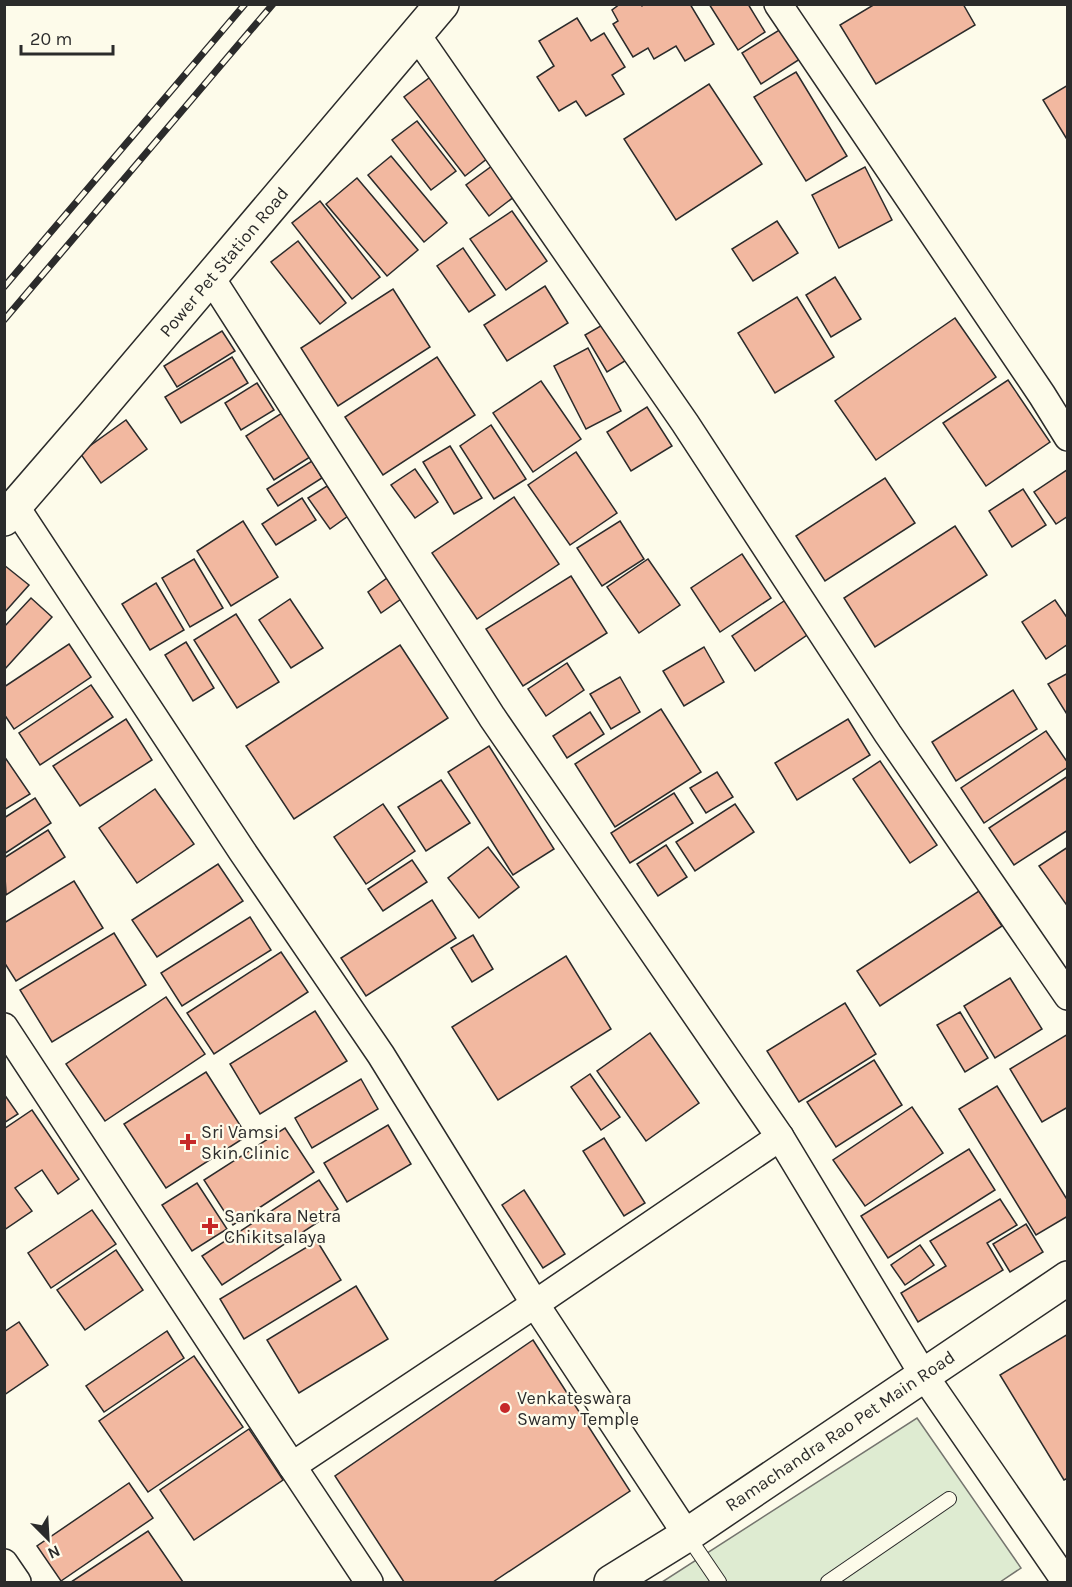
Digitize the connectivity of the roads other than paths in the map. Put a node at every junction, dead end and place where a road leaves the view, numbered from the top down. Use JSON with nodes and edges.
{"nodes":[{"id":1,"x":442,"y":4,"type":"edge"},
{"id":2,"x":778,"y":4,"type":"edge"},
{"id":3,"x":416,"y":34,"type":"junction"},
{"id":4,"x":211,"y":278,"type":"junction"},
{"id":5,"x":1068,"y":437,"type":"edge"},
{"id":6,"x":10,"y":512,"type":"edge"},
{"id":7,"x":1068,"y":996,"type":"edge"},
{"id":8,"x":4,"y":1027,"type":"edge"},
{"id":9,"x":780,"y":1137,"type":"junction"},
{"id":10,"x":1068,"y":1278,"type":"edge"},
{"id":11,"x":535,"y":1304,"type":"junction"},
{"id":12,"x":923,"y":1374,"type":"junction"},
{"id":13,"x":292,"y":1466,"type":"junction"},
{"id":14,"x":949,"y":1499,"type":"dead end"},
{"id":15,"x":687,"y":1535,"type":"junction"},
{"id":16,"x":4,"y":1563,"type":"edge"},
{"id":17,"x":1060,"y":1580,"type":"edge"},
{"id":18,"x":17,"y":1582,"type":"edge"},
{"id":19,"x":369,"y":1582,"type":"edge"},
{"id":20,"x":611,"y":1582,"type":"edge"},
{"id":21,"x":719,"y":1582,"type":"edge"},
{"id":22,"x":828,"y":1582,"type":"edge"}],
"edges":[{"from":1,"to":3,"type":"street","name":"Power Pet Station Road"},
{"from":2,"to":5,"type":"street"},
{"from":3,"to":4,"type":"street","name":"Power Pet Station Road"},
{"from":3,"to":7,"type":"street"},
{"from":4,"to":6,"type":"street","name":"Power Pet Station Road"},
{"from":4,"to":9,"type":"street"},
{"from":6,"to":11,"type":"street"},
{"from":8,"to":13,"type":"street"},
{"from":9,"to":11,"type":"street"},
{"from":9,"to":12,"type":"street"},
{"from":10,"to":12,"type":"street","name":"Ramachandra Rao Pet Main Road"},
{"from":11,"to":13,"type":"street"},
{"from":11,"to":15,"type":"street"},
{"from":12,"to":15,"type":"street","name":"Ramachandra Rao Pet Main Road"},
{"from":12,"to":17,"type":"street"},
{"from":13,"to":19,"type":"street"},
{"from":14,"to":22,"type":"lane"},
{"from":15,"to":20,"type":"street","name":"Ramachandra Rao Pet Main Road"},
{"from":15,"to":21,"type":"lane"},
{"from":16,"to":18,"type":"street"}]}
